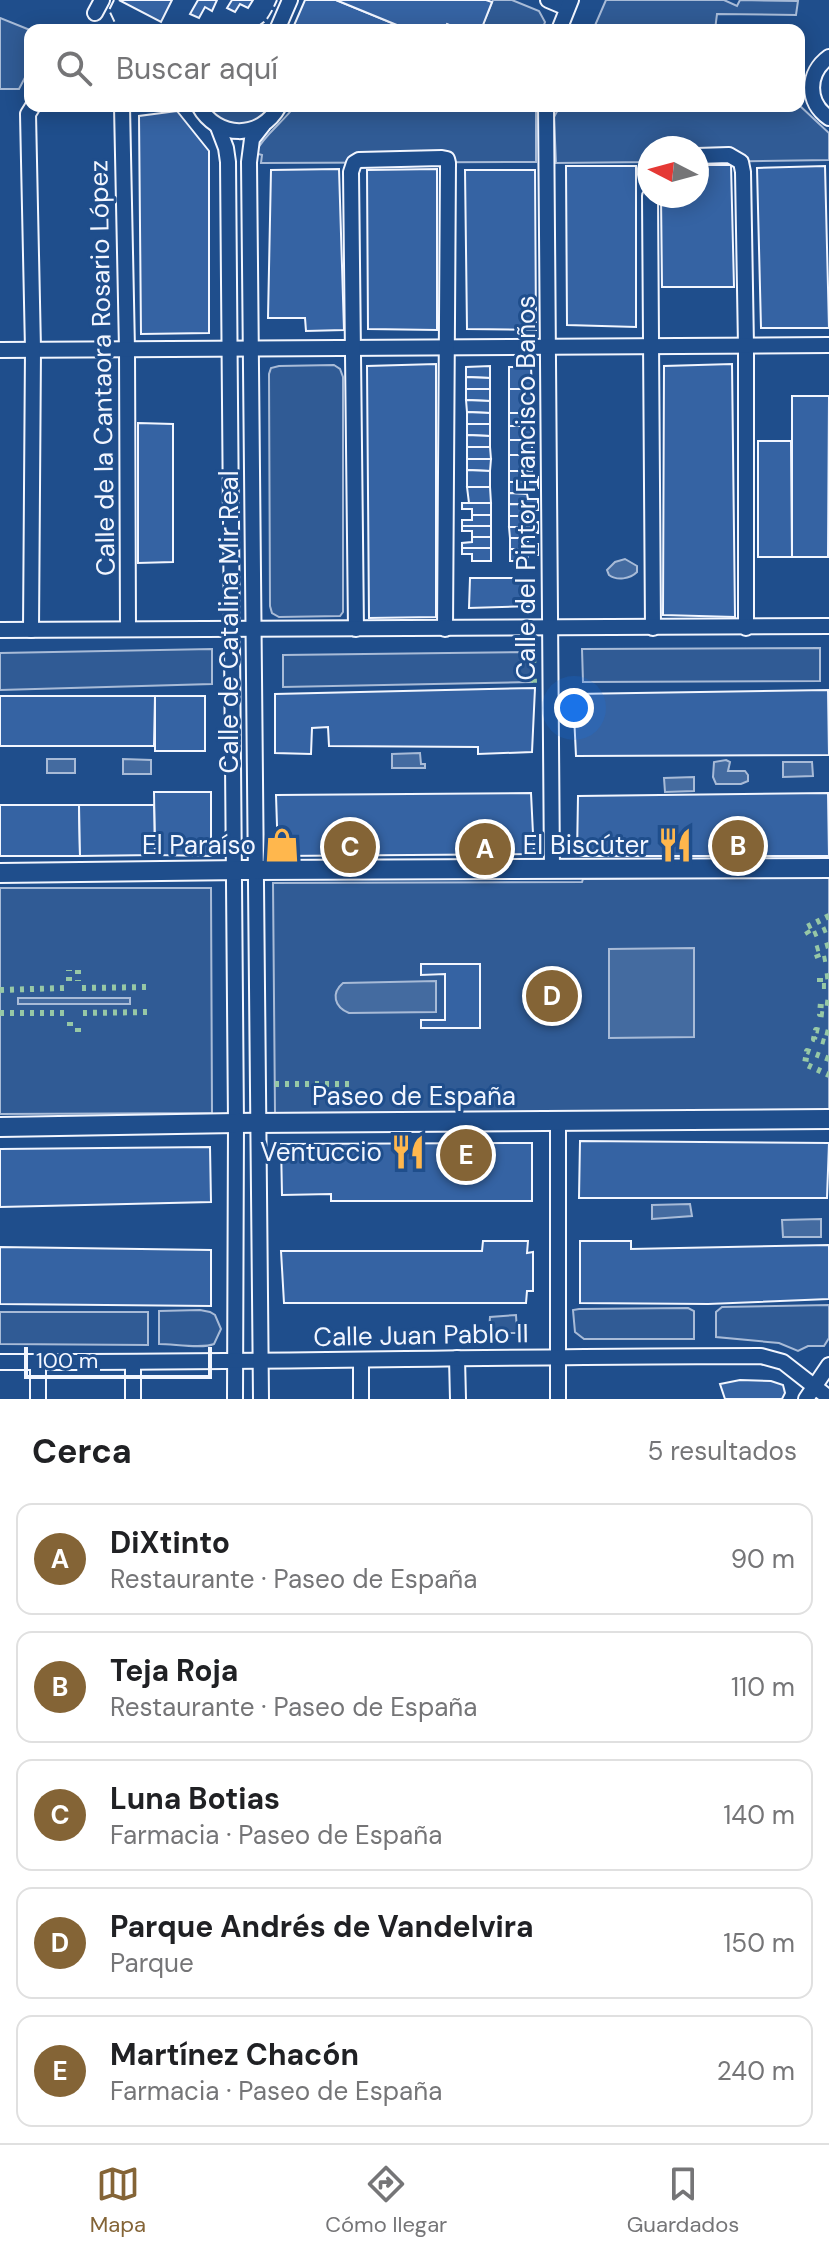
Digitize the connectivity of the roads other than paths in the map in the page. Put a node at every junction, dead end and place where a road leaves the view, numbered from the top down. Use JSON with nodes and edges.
{"nodes":[{"id":1,"x":290,"y":0,"type":"edge"},
{"id":2,"x":548,"y":0,"type":"edge"},
{"id":3,"x":569,"y":4,"type":"edge"},
{"id":4,"x":280,"y":24,"type":"edge"},
{"id":5,"x":561,"y":24,"type":"edge"},
{"id":6,"x":829,"y":57,"type":"edge"},
{"id":7,"x":805,"y":86,"type":"edge"},
{"id":8,"x":29,"y":112,"type":"edge"},
{"id":9,"x":122,"y":112,"type":"edge"},
{"id":10,"x":203,"y":112,"type":"edge"},
{"id":11,"x":274,"y":112,"type":"edge"},
{"id":12,"x":546,"y":112,"type":"edge"},
{"id":13,"x":829,"y":118,"type":"edge"},
{"id":14,"x":263,"y":125,"type":"junction"},
{"id":15,"x":218,"y":127,"type":"junction"},
{"id":16,"x":709,"y":156,"type":"edge"},
{"id":17,"x":650,"y":208,"type":"edge"},
{"id":18,"x":829,"y":345,"type":"edge"},
{"id":19,"x":651,"y":346,"type":"junction"},
{"id":20,"x":746,"y":346,"type":"junction"},
{"id":21,"x":448,"y":347,"type":"junction"},
{"id":22,"x":550,"y":347,"type":"junction"},
{"id":23,"x":229,"y":348,"type":"junction"},
{"id":24,"x":250,"y":348,"type":"junction"},
{"id":25,"x":353,"y":348,"type":"junction"},
{"id":26,"x":33,"y":349,"type":"junction"},
{"id":27,"x":127,"y":349,"type":"junction"},
{"id":28,"x":0,"y":350,"type":"edge"},
{"id":29,"x":829,"y":626,"type":"edge"},
{"id":30,"x":550,"y":628,"type":"junction"},
{"id":31,"x":653,"y":628,"type":"junction"},
{"id":32,"x":746,"y":628,"type":"junction"},
{"id":33,"x":128,"y":629,"type":"junction"},
{"id":34,"x":231,"y":629,"type":"junction"},
{"id":35,"x":253,"y":629,"type":"junction"},
{"id":36,"x":356,"y":629,"type":"junction"},
{"id":37,"x":445,"y":629,"type":"junction"},
{"id":38,"x":0,"y":630,"type":"edge"},
{"id":39,"x":31,"y":630,"type":"junction"},
{"id":40,"x":829,"y":868,"type":"edge"},
{"id":41,"x":233,"y":870,"type":"junction"},
{"id":42,"x":255,"y":870,"type":"junction"},
{"id":43,"x":552,"y":870,"type":"junction"},
{"id":44,"x":0,"y":873,"type":"edge"},
{"id":45,"x":829,"y":1119,"type":"edge"},
{"id":46,"x":558,"y":1121,"type":"junction"},
{"id":47,"x":236,"y":1123,"type":"junction"},
{"id":48,"x":257,"y":1123,"type":"junction"},
{"id":49,"x":0,"y":1127,"type":"edge"},
{"id":50,"x":558,"y":1356,"type":"junction"},
{"id":51,"x":457,"y":1358,"type":"junction"},
{"id":52,"x":361,"y":1360,"type":"junction"},
{"id":53,"x":0,"y":1362,"type":"edge"},
{"id":54,"x":38,"y":1362,"type":"junction"},
{"id":55,"x":133,"y":1362,"type":"junction"},
{"id":56,"x":260,"y":1362,"type":"junction"},
{"id":57,"x":235,"y":1363,"type":"junction"},
{"id":58,"x":829,"y":1365,"type":"edge"},
{"id":59,"x":810,"y":1393,"type":"edge"},
{"id":60,"x":829,"y":1398,"type":"edge"},
{"id":61,"x":38,"y":1399,"type":"edge"},
{"id":62,"x":133,"y":1399,"type":"edge"},
{"id":63,"x":235,"y":1399,"type":"edge"},
{"id":64,"x":261,"y":1399,"type":"edge"},
{"id":65,"x":361,"y":1399,"type":"edge"},
{"id":66,"x":458,"y":1399,"type":"edge"},
{"id":67,"x":558,"y":1399,"type":"edge"}],
"edges":[{"from":1,"to":4,"type":"street"},
{"from":2,"to":3,"type":"street"},
{"from":3,"to":5,"type":"street"},
{"from":6,"to":7,"type":"street"},
{"from":7,"to":13,"type":"street"},
{"from":8,"to":26,"type":"street"},
{"from":9,"to":27,"type":"street","name":"Calle de la Cantaora Rosario López"},
{"from":10,"to":15,"type":"street"},
{"from":11,"to":14,"type":"street","name":"Calle de Catalina Mir Real"},
{"from":12,"to":22,"type":"street","name":"Calle del Pintor Francisco Baños"},
{"from":14,"to":15,"type":"street"},
{"from":14,"to":24,"type":"street","name":"Calle de Catalina Mir Real"},
{"from":15,"to":23,"type":"street","name":"Calle de Catalina Mir Real"},
{"from":16,"to":20,"type":"street"},
{"from":17,"to":19,"type":"street"},
{"from":18,"to":20,"type":"street"},
{"from":19,"to":20,"type":"street"},
{"from":19,"to":22,"type":"street"},
{"from":19,"to":31,"type":"street"},
{"from":20,"to":32,"type":"street"},
{"from":21,"to":22,"type":"street"},
{"from":21,"to":25,"type":"street"},
{"from":21,"to":25,"type":"street"},
{"from":21,"to":37,"type":"street"},
{"from":22,"to":30,"type":"street","name":"Calle del Pintor Francisco Baños"},
{"from":23,"to":24,"type":"street"},
{"from":23,"to":27,"type":"street"},
{"from":23,"to":34,"type":"street","name":"Calle de Catalina Mir Real"},
{"from":24,"to":25,"type":"street"},
{"from":24,"to":35,"type":"street","name":"Calle de Catalina Mir Real"},
{"from":25,"to":36,"type":"street"},
{"from":26,"to":27,"type":"street"},
{"from":26,"to":28,"type":"street"},
{"from":26,"to":39,"type":"street"},
{"from":27,"to":33,"type":"street","name":"Calle de la Cantaora Rosario López"},
{"from":29,"to":32,"type":"street"},
{"from":30,"to":31,"type":"street"},
{"from":30,"to":37,"type":"street"},
{"from":30,"to":43,"type":"street","name":"Calle del Pintor Francisco Baños"},
{"from":31,"to":32,"type":"street"},
{"from":33,"to":34,"type":"street"},
{"from":33,"to":39,"type":"street"},
{"from":34,"to":35,"type":"street"},
{"from":34,"to":41,"type":"street","name":"Calle de Catalina Mir Real"},
{"from":35,"to":36,"type":"street"},
{"from":35,"to":42,"type":"street","name":"Calle de Catalina Mir Real"},
{"from":36,"to":37,"type":"street"},
{"from":38,"to":39,"type":"street"},
{"from":40,"to":43,"type":"main road"},
{"from":41,"to":42,"type":"main road"},
{"from":41,"to":44,"type":"main road"},
{"from":41,"to":47,"type":"street","name":"Calle de Catalina Mir Real"},
{"from":42,"to":43,"type":"main road"},
{"from":42,"to":48,"type":"street","name":"Calle de Catalina Mir Real"},
{"from":45,"to":46,"type":"main road","name":"Paseo de España"},
{"from":46,"to":48,"type":"main road","name":"Paseo de España"},
{"from":46,"to":50,"type":"street"},
{"from":47,"to":48,"type":"main road","name":"Paseo de España"},
{"from":47,"to":49,"type":"main road","name":"Paseo de España"},
{"from":47,"to":57,"type":"street","name":"Calle de Catalina Mir Real"},
{"from":48,"to":56,"type":"street","name":"Calle de Catalina Mir Real"},
{"from":50,"to":51,"type":"street","name":"Calle Juan Pablo II"},
{"from":50,"to":59,"type":"street","name":"Calle Juan Pablo II"},
{"from":50,"to":67,"type":"street"},
{"from":51,"to":52,"type":"street","name":"Calle Juan Pablo II"},
{"from":51,"to":66,"type":"street"},
{"from":52,"to":56,"type":"street","name":"Calle Juan Pablo II"},
{"from":52,"to":65,"type":"street"},
{"from":53,"to":54,"type":"street","name":"Calle Juan Pablo II"},
{"from":54,"to":55,"type":"street","name":"Calle Juan Pablo II"},
{"from":54,"to":61,"type":"street"},
{"from":55,"to":57,"type":"street","name":"Calle Juan Pablo II"},
{"from":55,"to":62,"type":"street"},
{"from":56,"to":57,"type":"street","name":"Calle Juan Pablo II"},
{"from":56,"to":64,"type":"street","name":"Calle de Catalina Mir Real"},
{"from":57,"to":63,"type":"street","name":"Calle de Catalina Mir Real"},
{"from":58,"to":59,"type":"street"},
{"from":59,"to":60,"type":"street","name":"Calle Juan Pablo II"}]}
